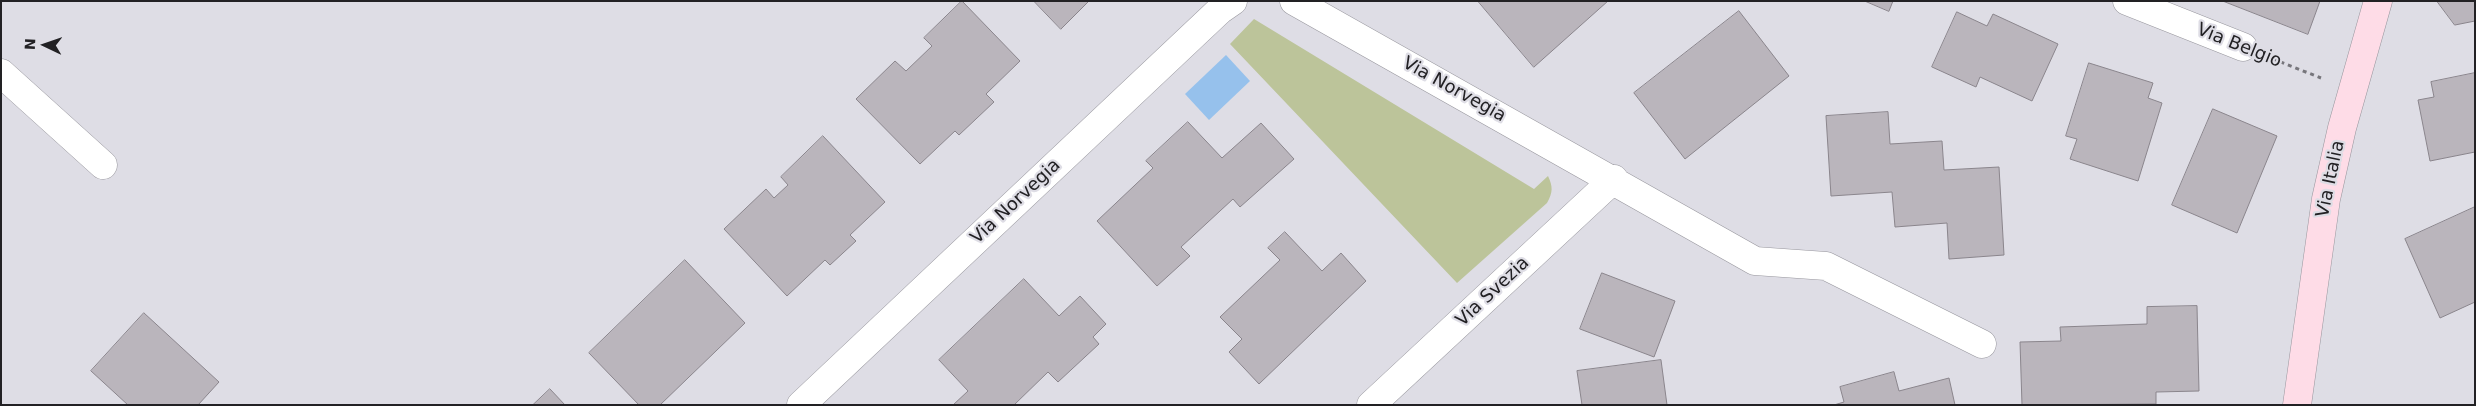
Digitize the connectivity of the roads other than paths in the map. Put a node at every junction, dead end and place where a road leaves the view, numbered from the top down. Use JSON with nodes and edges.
{"nodes":[{"id":1,"x":1232,"y":1,"type":"edge"},
{"id":2,"x":1294,"y":1,"type":"edge"},
{"id":3,"x":2127,"y":1,"type":"edge"},
{"id":4,"x":2378,"y":1,"type":"edge"},
{"id":5,"x":2242,"y":47,"type":"road end"},
{"id":6,"x":1,"y":73,"type":"edge"},
{"id":7,"x":103,"y":165,"type":"dead end"},
{"id":8,"x":1614,"y":180,"type":"junction"},
{"id":9,"x":1982,"y":344,"type":"dead end"},
{"id":10,"x":2305,"y":361,"type":"junction"},
{"id":11,"x":801,"y":405,"type":"edge"},
{"id":12,"x":1372,"y":405,"type":"edge"},
{"id":13,"x":2297,"y":405,"type":"edge"},
{"id":14,"x":2315,"y":405,"type":"edge"}],
"edges":[{"from":1,"to":11,"type":"street","name":"Via Norvegia"},
{"from":2,"to":8,"type":"street","name":"Via Norvegia"},
{"from":3,"to":5,"type":"street","name":"Via Belgio"},
{"from":4,"to":10,"type":"street","name":"Via Italia"},
{"from":6,"to":7,"type":"street"},
{"from":8,"to":9,"type":"street","name":"Via Norvegia"},
{"from":8,"to":12,"type":"street","name":"Via Svezia"},
{"from":10,"to":13,"type":"street"},
{"from":10,"to":14,"type":"street"}]}
